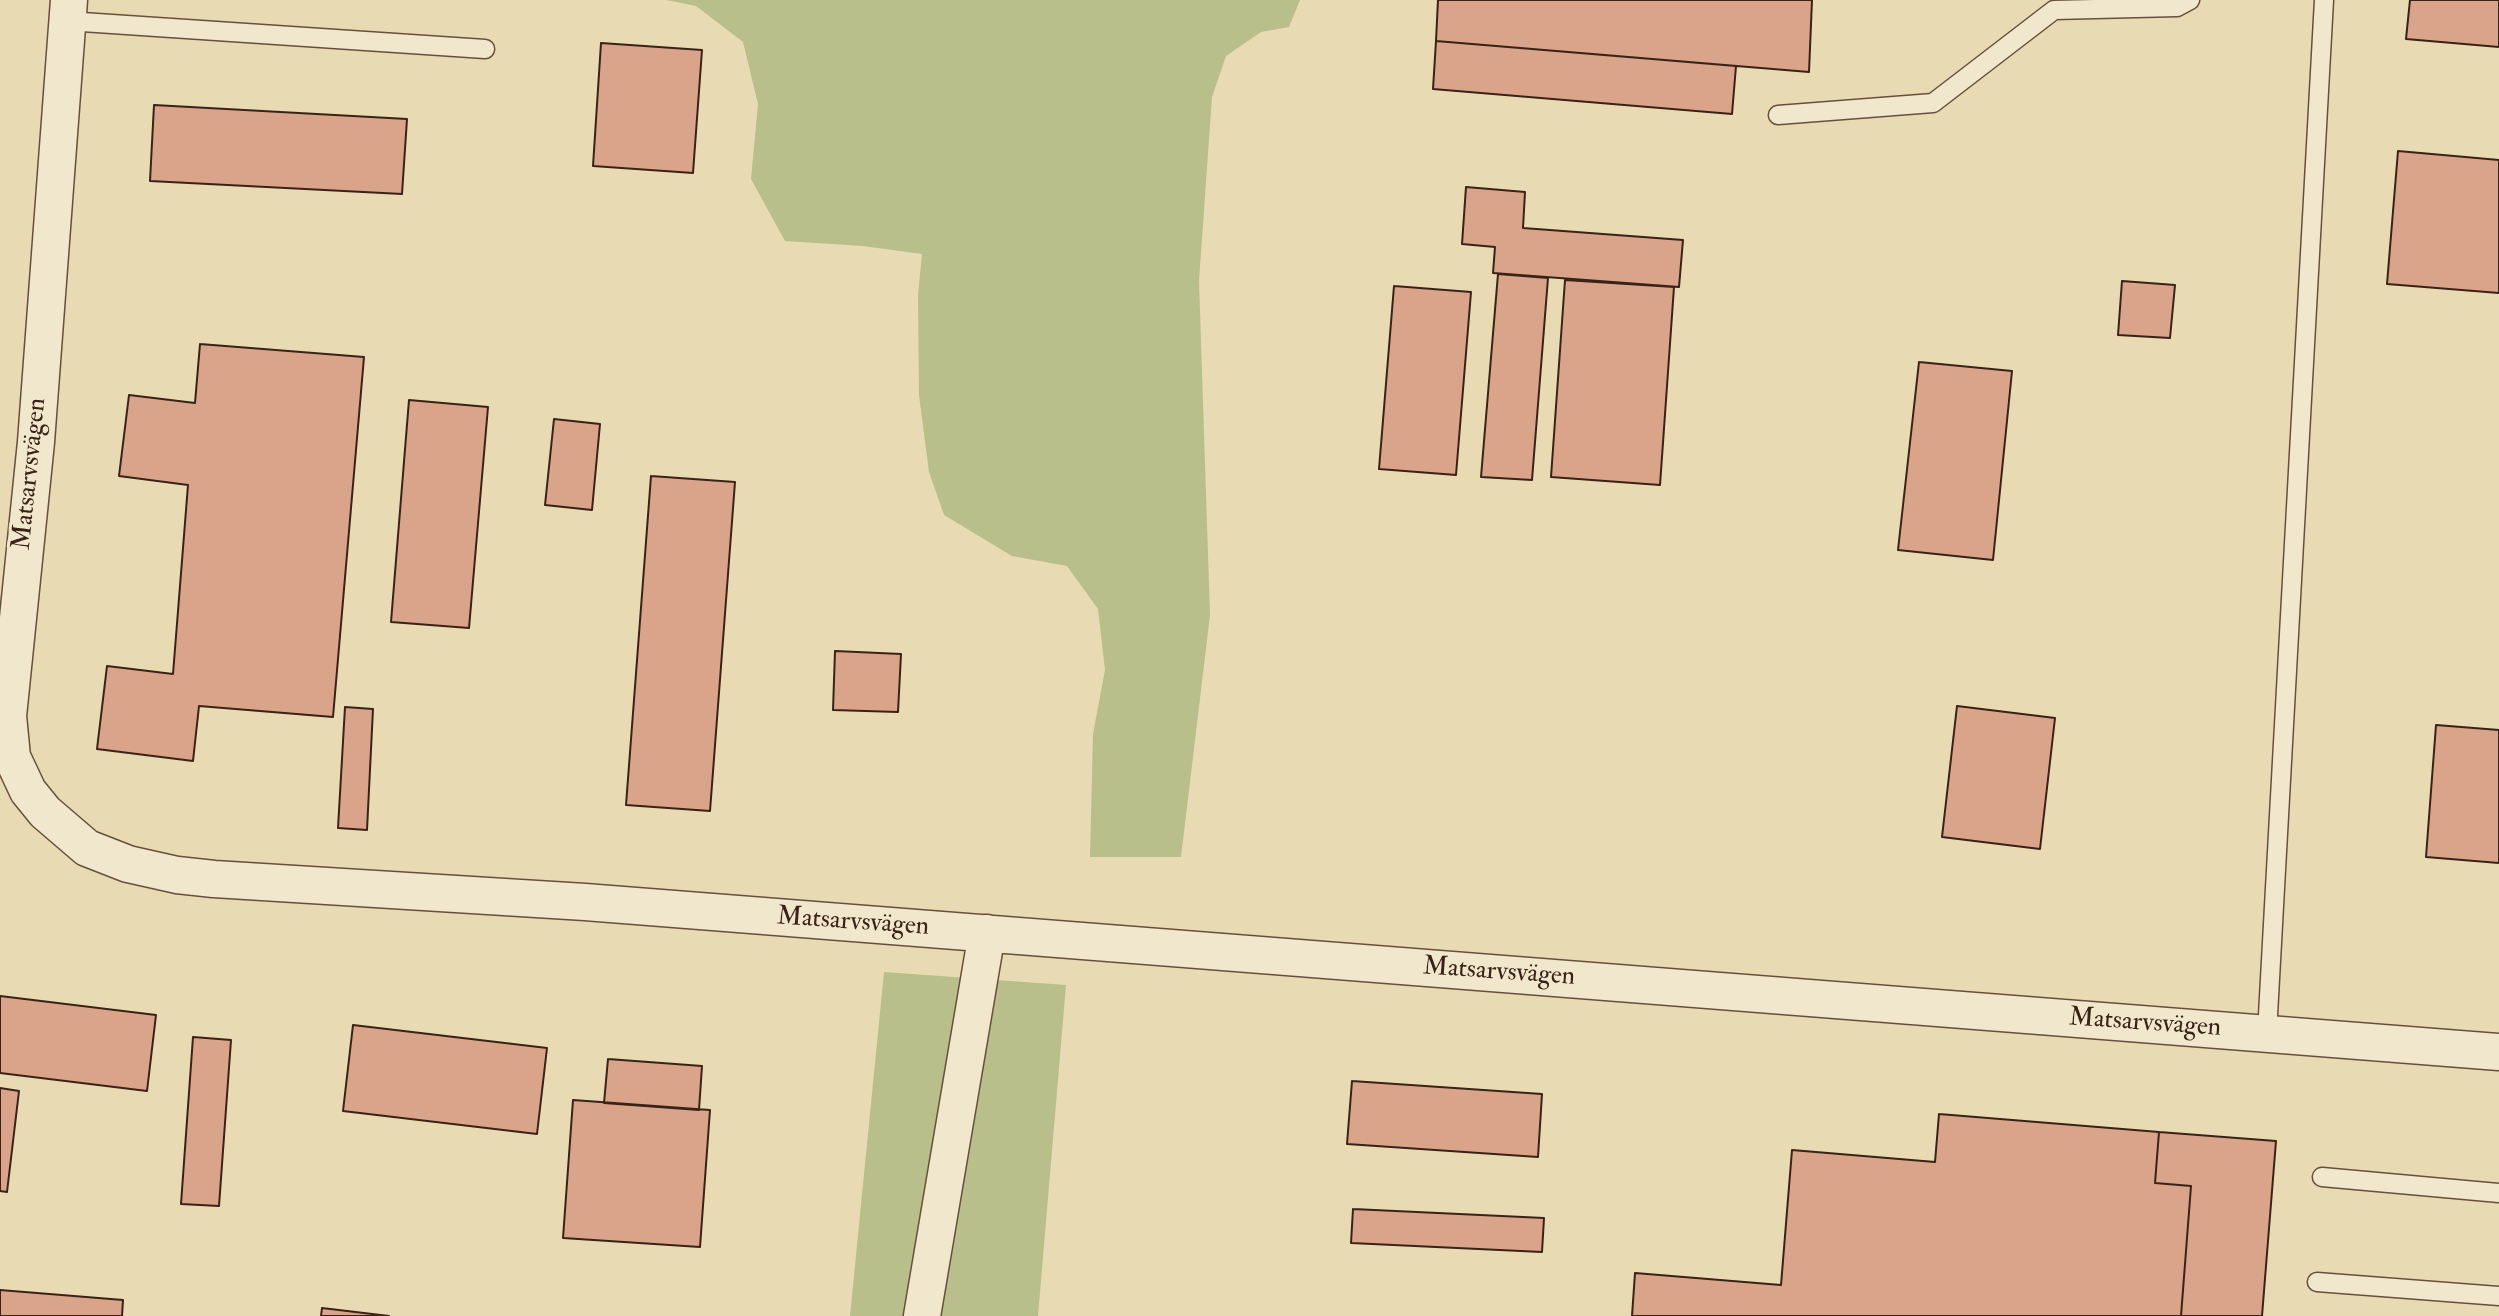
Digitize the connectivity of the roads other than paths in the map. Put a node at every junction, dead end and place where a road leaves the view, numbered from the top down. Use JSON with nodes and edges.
{"nodes":[{"id":1,"x":2190,"y":0,"type":"edge"},
{"id":2,"x":2324,"y":0,"type":"edge"},
{"id":3,"x":68,"y":10,"type":"edge"},
{"id":4,"x":485,"y":49,"type":"dead end"},
{"id":5,"x":1778,"y":115,"type":"dead end"},
{"id":6,"x":987,"y":933,"type":"junction"},
{"id":7,"x":2267,"y":1033,"type":"junction"},
{"id":8,"x":2499,"y":1052,"type":"edge"},
{"id":9,"x":2322,"y":1177,"type":"dead end"},
{"id":10,"x":2499,"y":1193,"type":"edge"},
{"id":11,"x":2317,"y":1282,"type":"dead end"},
{"id":12,"x":2499,"y":1296,"type":"edge"},
{"id":13,"x":922,"y":1316,"type":"edge"}],
"edges":[{"from":1,"to":5,"type":"lane"},
{"from":2,"to":7,"type":"lane"},
{"from":3,"to":4,"type":"lane"},
{"from":3,"to":6,"type":"street","name":"Matsarvsvägen"},
{"from":6,"to":7,"type":"street","name":"Matsarvsvägen"},
{"from":6,"to":13,"type":"street"},
{"from":7,"to":8,"type":"street","name":"Matsarvsvägen"},
{"from":9,"to":10,"type":"lane"},
{"from":11,"to":12,"type":"lane"}]}
